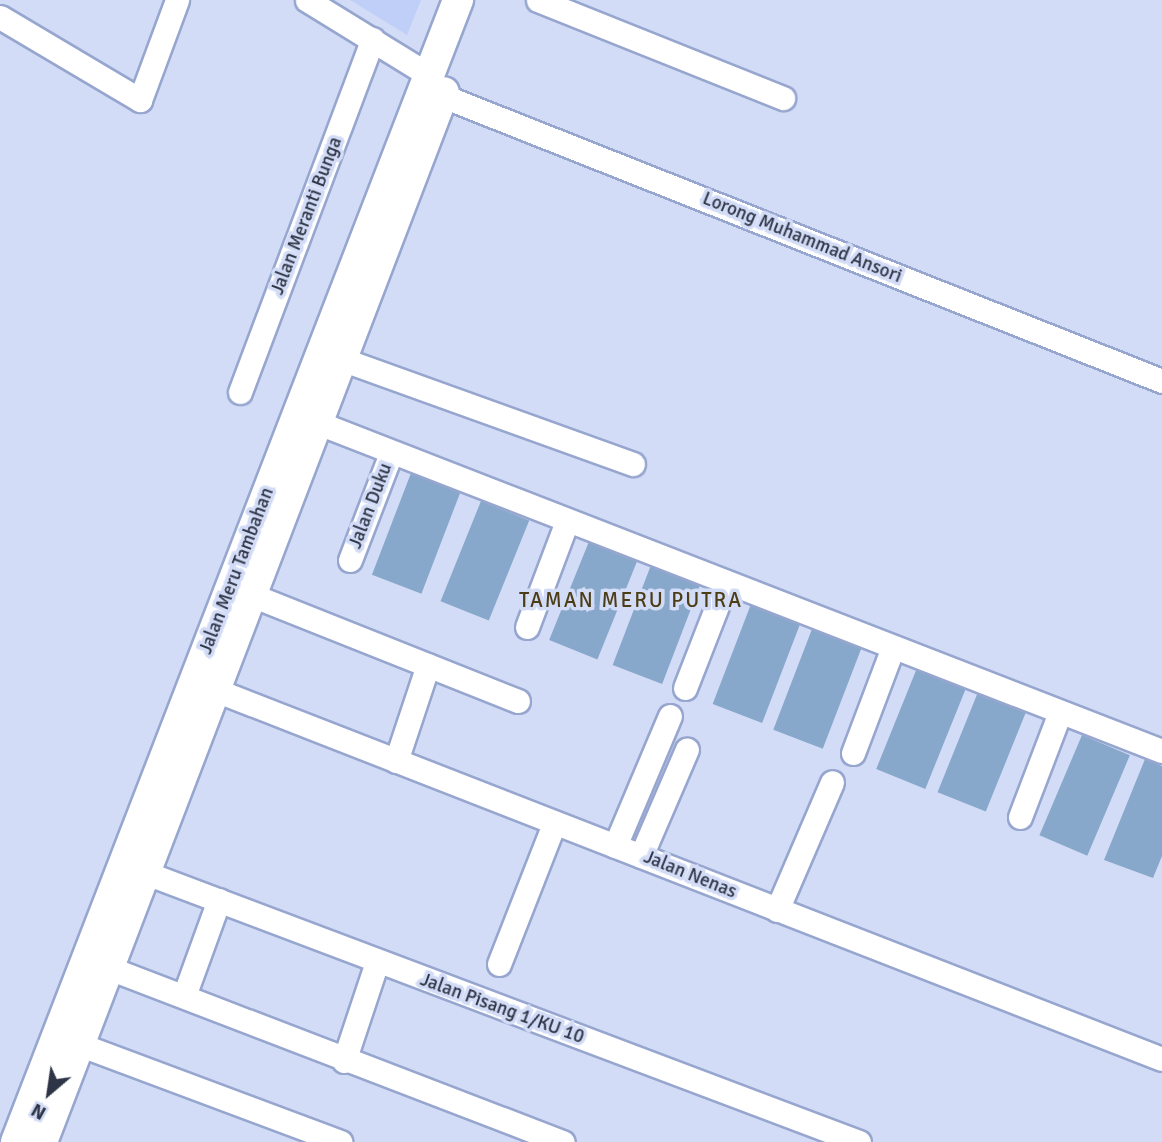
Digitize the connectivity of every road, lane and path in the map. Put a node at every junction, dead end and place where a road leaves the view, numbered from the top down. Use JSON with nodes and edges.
{"nodes":[{"id":1,"x":177,"y":0,"type":"edge"},
{"id":2,"x":307,"y":0,"type":"edge"},
{"id":3,"x":458,"y":0,"type":"edge"},
{"id":4,"x":480,"y":0,"type":"edge"},
{"id":5,"x":538,"y":0,"type":"edge"},
{"id":6,"x":0,"y":17,"type":"edge"},
{"id":7,"x":373,"y":39,"type":"junction"},
{"id":8,"x":436,"y":85,"type":"junction"},
{"id":9,"x":783,"y":98,"type":"dead end"},
{"id":10,"x":344,"y":360,"type":"junction"},
{"id":11,"x":1162,"y":381,"type":"edge"},
{"id":12,"x":240,"y":392,"type":"dead end"},
{"id":13,"x":321,"y":424,"type":"junction"},
{"id":14,"x":391,"y":453,"type":"junction"},
{"id":15,"x":633,"y":464,"type":"dead end"},
{"id":16,"x":567,"y":521,"type":"junction"},
{"id":17,"x":350,"y":560,"type":"dead end"},
{"id":18,"x":726,"y":583,"type":"junction"},
{"id":19,"x":254,"y":596,"type":"junction"},
{"id":20,"x":527,"y":627,"type":"dead end"},
{"id":21,"x":893,"y":647,"type":"junction"},
{"id":22,"x":428,"y":665,"type":"junction"},
{"id":23,"x":685,"y":688,"type":"dead end"},
{"id":24,"x":218,"y":691,"type":"junction"},
{"id":25,"x":518,"y":701,"type":"dead end"},
{"id":26,"x":1060,"y":712,"type":"junction"},
{"id":27,"x":670,"y":716,"type":"dead end"},
{"id":28,"x":687,"y":749,"type":"dead end"},
{"id":29,"x":1162,"y":751,"type":"edge"},
{"id":30,"x":853,"y":753,"type":"dead end"},
{"id":31,"x":396,"y":761,"type":"junction"},
{"id":32,"x":832,"y":782,"type":"dead end"},
{"id":33,"x":1020,"y":817,"type":"dead end"},
{"id":34,"x":554,"y":824,"type":"junction"},
{"id":35,"x":615,"y":846,"type":"junction"},
{"id":36,"x":642,"y":856,"type":"junction"},
{"id":37,"x":146,"y":873,"type":"junction"},
{"id":38,"x":219,"y":900,"type":"junction"},
{"id":39,"x":777,"y":910,"type":"junction"},
{"id":40,"x":377,"y":962,"type":"junction"},
{"id":41,"x":499,"y":964,"type":"dead end"},
{"id":42,"x":109,"y":968,"type":"junction"},
{"id":43,"x":184,"y":996,"type":"junction"},
{"id":44,"x":81,"y":1045,"type":"junction"},
{"id":45,"x":1162,"y":1059,"type":"edge"},
{"id":46,"x":344,"y":1061,"type":"junction"},
{"id":47,"x":16,"y":1142,"type":"edge"},
{"id":48,"x":42,"y":1142,"type":"edge"},
{"id":49,"x":340,"y":1142,"type":"edge"},
{"id":50,"x":563,"y":1142,"type":"edge"},
{"id":51,"x":859,"y":1142,"type":"edge"}],
"edges":[{"from":1,"to":6,"type":"street"},
{"from":2,"to":7,"type":"street","name":"Lorong Muhammad Ansori"},
{"from":3,"to":8,"type":"main road","name":"Jalan Meru Tambahan"},
{"from":4,"to":8,"type":"main road","name":"Jalan Meru Tambahan"},
{"from":5,"to":9,"type":"street"},
{"from":7,"to":8,"type":"street","name":"Lorong Muhammad Ansori"},
{"from":7,"to":12,"type":"street","name":"Jalan Meranti Bunga"},
{"from":8,"to":10,"type":"main road","name":"Jalan Meru Tambahan"},
{"from":8,"to":11,"type":"street","name":"Lorong Muhammad Ansori"},
{"from":8,"to":47,"type":"main road","name":"Jalan Meru Tambahan"},
{"from":10,"to":13,"type":"main road","name":"Jalan Meru Tambahan"},
{"from":10,"to":15,"type":"street"},
{"from":13,"to":14,"type":"street"},
{"from":13,"to":19,"type":"main road","name":"Jalan Meru Tambahan"},
{"from":14,"to":16,"type":"street"},
{"from":14,"to":17,"type":"street","name":"Jalan Duku"},
{"from":16,"to":18,"type":"street"},
{"from":16,"to":20,"type":"street"},
{"from":18,"to":21,"type":"street"},
{"from":18,"to":23,"type":"street"},
{"from":19,"to":22,"type":"street"},
{"from":19,"to":24,"type":"main road","name":"Jalan Meru Tambahan"},
{"from":21,"to":26,"type":"street"},
{"from":21,"to":30,"type":"street"},
{"from":22,"to":25,"type":"street"},
{"from":22,"to":31,"type":"street"},
{"from":24,"to":31,"type":"street","name":"Jalan Nenas"},
{"from":24,"to":37,"type":"main road","name":"Jalan Meru Tambahan"},
{"from":26,"to":29,"type":"street"},
{"from":26,"to":33,"type":"street"},
{"from":27,"to":35,"type":"street"},
{"from":28,"to":36,"type":"street"},
{"from":31,"to":34,"type":"street","name":"Jalan Nenas"},
{"from":32,"to":39,"type":"street"},
{"from":34,"to":35,"type":"street","name":"Jalan Nenas"},
{"from":34,"to":41,"type":"street"},
{"from":35,"to":36,"type":"street","name":"Jalan Nenas"},
{"from":36,"to":39,"type":"street","name":"Jalan Nenas"},
{"from":37,"to":38,"type":"street","name":"Jalan Pisang 1/KU 10"},
{"from":37,"to":42,"type":"main road","name":"Jalan Meru Tambahan"},
{"from":38,"to":40,"type":"street","name":"Jalan Pisang 1/KU 10"},
{"from":38,"to":43,"type":"street"},
{"from":39,"to":45,"type":"street","name":"Jalan Nenas"},
{"from":40,"to":46,"type":"street"},
{"from":40,"to":51,"type":"street","name":"Jalan Pisang 1/KU 10"},
{"from":42,"to":43,"type":"street"},
{"from":42,"to":44,"type":"main road","name":"Jalan Meru Tambahan"},
{"from":43,"to":46,"type":"street"},
{"from":44,"to":48,"type":"main road","name":"Jalan Meru Tambahan"},
{"from":44,"to":49,"type":"street"},
{"from":46,"to":50,"type":"street"}]}
